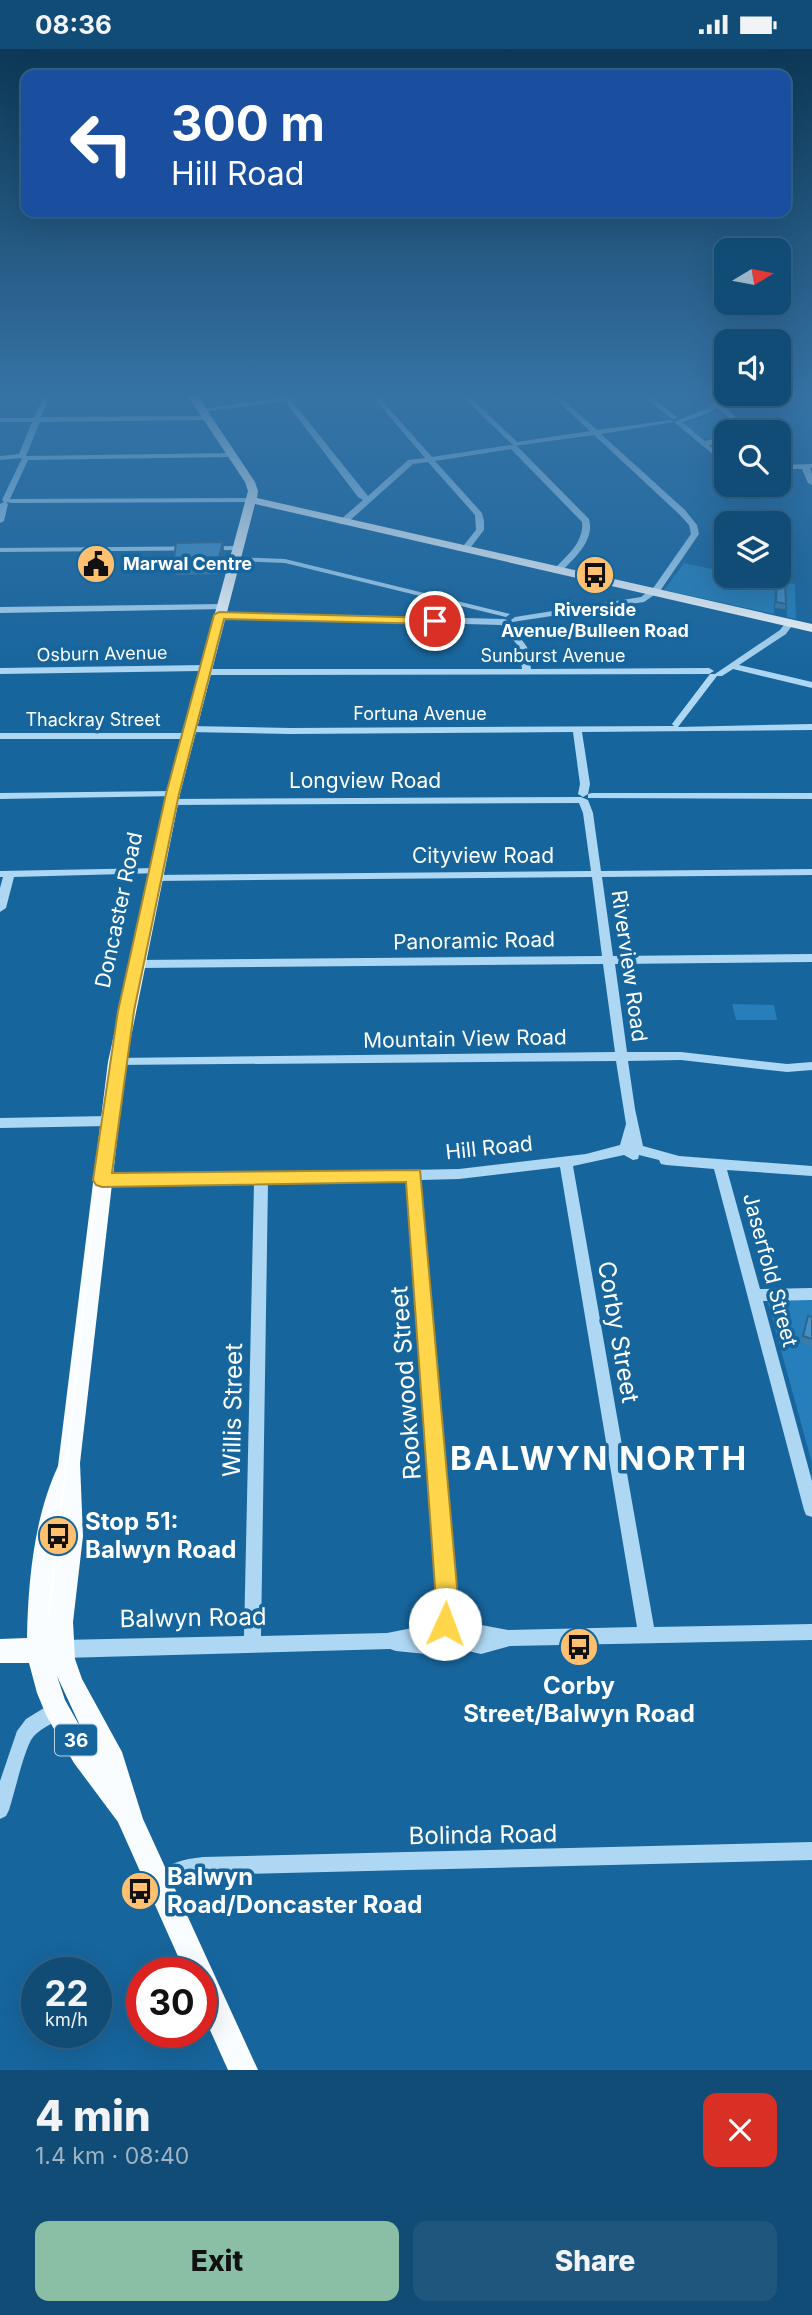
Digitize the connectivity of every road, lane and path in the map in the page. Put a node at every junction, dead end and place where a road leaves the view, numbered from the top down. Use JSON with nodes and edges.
{"nodes":[{"id":1,"x":252,"y":489,"type":"edge"},
{"id":2,"x":257,"y":489,"type":"edge"},
{"id":3,"x":357,"y":489,"type":"edge"},
{"id":4,"x":380,"y":489,"type":"edge"},
{"id":5,"x":456,"y":489,"type":"edge"},
{"id":6,"x":557,"y":489,"type":"edge"},
{"id":7,"x":655,"y":489,"type":"edge"},
{"id":8,"x":370,"y":498,"type":"junction"},
{"id":9,"x":6,"y":502,"type":"edge"},
{"id":10,"x":249,"y":505,"type":"junction"},
{"id":11,"x":285,"y":509,"type":"junction"},
{"id":12,"x":0,"y":521,"type":"edge"},
{"id":13,"x":343,"y":522,"type":"junction"},
{"id":14,"x":0,"y":550,"type":"edge"},
{"id":15,"x":464,"y":550,"type":"junction"},
{"id":16,"x":236,"y":553,"type":"junction"},
{"id":17,"x":557,"y":571,"type":"junction"},
{"id":18,"x":652,"y":592,"type":"junction"},
{"id":19,"x":0,"y":610,"type":"edge"},
{"id":20,"x":221,"y":611,"type":"junction"},
{"id":21,"x":507,"y":620,"type":"junction"},
{"id":22,"x":485,"y":622,"type":"joint"},
{"id":23,"x":790,"y":623,"type":"junction"},
{"id":24,"x":812,"y":628,"type":"edge"},
{"id":25,"x":731,"y":666,"type":"junction"},
{"id":26,"x":204,"y":670,"type":"junction"},
{"id":27,"x":0,"y":671,"type":"edge"},
{"id":28,"x":693,"y":671,"type":"joint"},
{"id":29,"x":527,"y":672,"type":"junction"},
{"id":30,"x":712,"y":675,"type":"junction"},
{"id":31,"x":812,"y":685,"type":"edge"},
{"id":32,"x":680,"y":725,"type":"junction"},
{"id":33,"x":812,"y":727,"type":"edge"},
{"id":34,"x":577,"y":729,"type":"junction"},
{"id":35,"x":188,"y":732,"type":"junction"},
{"id":36,"x":0,"y":736,"type":"edge"},
{"id":37,"x":0,"y":796,"type":"edge"},
{"id":38,"x":812,"y":796,"type":"edge"},
{"id":39,"x":172,"y":798,"type":"junction"},
{"id":40,"x":587,"y":798,"type":"junction"},
{"id":41,"x":812,"y":872,"type":"edge"},
{"id":42,"x":5,"y":874,"type":"edge"},
{"id":43,"x":597,"y":874,"type":"junction"},
{"id":44,"x":155,"y":875,"type":"junction"},
{"id":45,"x":0,"y":908,"type":"edge"},
{"id":46,"x":812,"y":958,"type":"edge"},
{"id":47,"x":609,"y":959,"type":"junction"},
{"id":48,"x":136,"y":964,"type":"junction"},
{"id":49,"x":622,"y":1057,"type":"junction"},
{"id":50,"x":117,"y":1062,"type":"junction"},
{"id":51,"x":812,"y":1066,"type":"edge"},
{"id":52,"x":109,"y":1121,"type":"junction"},
{"id":53,"x":0,"y":1123,"type":"edge"},
{"id":54,"x":632,"y":1151,"type":"junction"},
{"id":55,"x":566,"y":1161,"type":"junction"},
{"id":56,"x":719,"y":1163,"type":"junction"},
{"id":57,"x":812,"y":1171,"type":"edge"},
{"id":58,"x":414,"y":1175,"type":"junction"},
{"id":59,"x":261,"y":1178,"type":"junction"},
{"id":60,"x":102,"y":1180,"type":"junction"},
{"id":61,"x":812,"y":1294,"type":"edge"},
{"id":62,"x":754,"y":1295,"type":"junction"},
{"id":63,"x":812,"y":1510,"type":"edge"},
{"id":64,"x":446,"y":1587,"type":"joint"},
{"id":65,"x":450,"y":1632,"type":"junction"},
{"id":66,"x":812,"y":1632,"type":"edge"},
{"id":67,"x":647,"y":1635,"type":"junction"},
{"id":68,"x":508,"y":1639,"type":"joint"},
{"id":69,"x":252,"y":1644,"type":"junction"},
{"id":70,"x":50,"y":1649,"type":"junction"},
{"id":71,"x":0,"y":1651,"type":"edge"},
{"id":72,"x":57,"y":1709,"type":"junction"},
{"id":73,"x":0,"y":1810,"type":"edge"},
{"id":74,"x":131,"y":1822,"type":"junction"},
{"id":75,"x":812,"y":1851,"type":"edge"},
{"id":76,"x":158,"y":1881,"type":"junction"},
{"id":77,"x":192,"y":1957,"type":"edge"},
{"id":78,"x":217,"y":2012,"type":"edge"},
{"id":79,"x":243,"y":2070,"type":"edge"}],
"edges":[{"from":1,"to":10,"type":"main road","name":"Doncaster Road","number":"36"},
{"from":2,"to":11,"type":"main road"},
{"from":3,"to":8,"type":"street"},
{"from":4,"to":8,"type":"street"},
{"from":5,"to":15,"type":"street"},
{"from":6,"to":17,"type":"street"},
{"from":7,"to":18,"type":"street"},
{"from":8,"to":13,"type":"street"},
{"from":9,"to":10,"type":"street"},
{"from":9,"to":12,"type":"street"},
{"from":10,"to":11,"type":"main road"},
{"from":10,"to":16,"type":"main road","name":"Doncaster Road","number":"36"},
{"from":11,"to":13,"type":"main road"},
{"from":13,"to":15,"type":"main road"},
{"from":14,"to":16,"type":"street"},
{"from":15,"to":17,"type":"main road"},
{"from":16,"to":20,"type":"main road","name":"Doncaster Road","number":"36"},
{"from":16,"to":21,"type":"street"},
{"from":17,"to":18,"type":"main road"},
{"from":18,"to":21,"type":"street"},
{"from":18,"to":23,"type":"main road"},
{"from":19,"to":20,"type":"street"},
{"from":20,"to":22,"type":"street"},
{"from":20,"to":26,"type":"main road","name":"Doncaster Road","number":"36"},
{"from":21,"to":22,"type":"street"},
{"from":21,"to":29,"type":"street"},
{"from":23,"to":24,"type":"main road"},
{"from":23,"to":25,"type":"street"},
{"from":25,"to":30,"type":"street"},
{"from":25,"to":31,"type":"street"},
{"from":26,"to":27,"type":"street","name":"Osburn Avenue"},
{"from":26,"to":29,"type":"street","name":"Sunburst Avenue"},
{"from":26,"to":35,"type":"main road","name":"Doncaster Road","number":"36"},
{"from":28,"to":29,"type":"street","name":"Sunburst Avenue"},
{"from":28,"to":30,"type":"street","name":"Sunburst Avenue"},
{"from":30,"to":32,"type":"street"},
{"from":32,"to":33,"type":"street","name":"Fortuna Avenue"},
{"from":32,"to":34,"type":"street","name":"Fortuna Avenue"},
{"from":34,"to":35,"type":"street","name":"Fortuna Avenue"},
{"from":34,"to":40,"type":"street","name":"Riverview Road"},
{"from":35,"to":36,"type":"street","name":"Thackray Street"},
{"from":35,"to":39,"type":"main road","name":"Doncaster Road","number":"36"},
{"from":37,"to":39,"type":"street","name":"Longview Road"},
{"from":38,"to":40,"type":"street","name":"Longview Road"},
{"from":39,"to":40,"type":"street","name":"Longview Road"},
{"from":39,"to":44,"type":"main road","name":"Doncaster Road","number":"36"},
{"from":40,"to":43,"type":"street","name":"Riverview Road"},
{"from":41,"to":43,"type":"street","name":"Cityview Road"},
{"from":42,"to":44,"type":"street","name":"Cityview Road"},
{"from":42,"to":45,"type":"street"},
{"from":43,"to":44,"type":"street","name":"Cityview Road"},
{"from":43,"to":47,"type":"street","name":"Riverview Road"},
{"from":44,"to":48,"type":"main road","name":"Doncaster Road","number":"36"},
{"from":46,"to":47,"type":"street","name":"Panoramic Road"},
{"from":47,"to":48,"type":"street","name":"Panoramic Road"},
{"from":47,"to":49,"type":"street","name":"Riverview Road"},
{"from":48,"to":50,"type":"main road","name":"Doncaster Road","number":"36"},
{"from":49,"to":50,"type":"street","name":"Mountain View Road"},
{"from":49,"to":51,"type":"street","name":"Mountain View Road"},
{"from":49,"to":54,"type":"street","name":"Riverview Road"},
{"from":50,"to":52,"type":"main road","name":"Doncaster Road","number":"36"},
{"from":52,"to":53,"type":"street"},
{"from":52,"to":60,"type":"main road","name":"Doncaster Road","number":"36"},
{"from":54,"to":55,"type":"street","name":"Hill Road"},
{"from":54,"to":56,"type":"street","name":"Hill Road"},
{"from":55,"to":58,"type":"street","name":"Hill Road"},
{"from":55,"to":67,"type":"street","name":"Corby Street"},
{"from":56,"to":57,"type":"street","name":"Hill Road"},
{"from":56,"to":62,"type":"street","name":"Jaserfold Street"},
{"from":58,"to":59,"type":"street","name":"Hill Road"},
{"from":58,"to":64,"type":"street","name":"Rookwood Street"},
{"from":59,"to":60,"type":"street","name":"Hill Road"},
{"from":59,"to":69,"type":"street","name":"Willis Street"},
{"from":60,"to":70,"type":"main road","name":"Doncaster Road","number":"36"},
{"from":61,"to":62,"type":"street"},
{"from":62,"to":63,"type":"street","name":"Jaserfold Street"},
{"from":64,"to":65,"type":"street","name":"Rookwood Street"},
{"from":65,"to":68,"type":"street","name":"Balwyn Road"},
{"from":65,"to":69,"type":"street","name":"Balwyn Road"},
{"from":66,"to":67,"type":"street","name":"Balwyn Road"},
{"from":67,"to":68,"type":"street","name":"Balwyn Road"},
{"from":69,"to":70,"type":"street","name":"Balwyn Road"},
{"from":70,"to":71,"type":"main road","name":"Balwyn Road"},
{"from":70,"to":72,"type":"main road","name":"Doncaster Road","number":"36"},
{"from":70,"to":74,"type":"main road","name":"Doncaster Road","number":"36"},
{"from":72,"to":73,"type":"street"},
{"from":72,"to":74,"type":"main road","name":"Doncaster Road","number":"36"},
{"from":74,"to":76,"type":"main road","name":"Doncaster Road","number":"36"},
{"from":75,"to":76,"type":"street","name":"Bolinda Road"},
{"from":76,"to":77,"type":"main road","name":"Doncaster Road","number":"36"},
{"from":78,"to":79,"type":"main road"}]}
